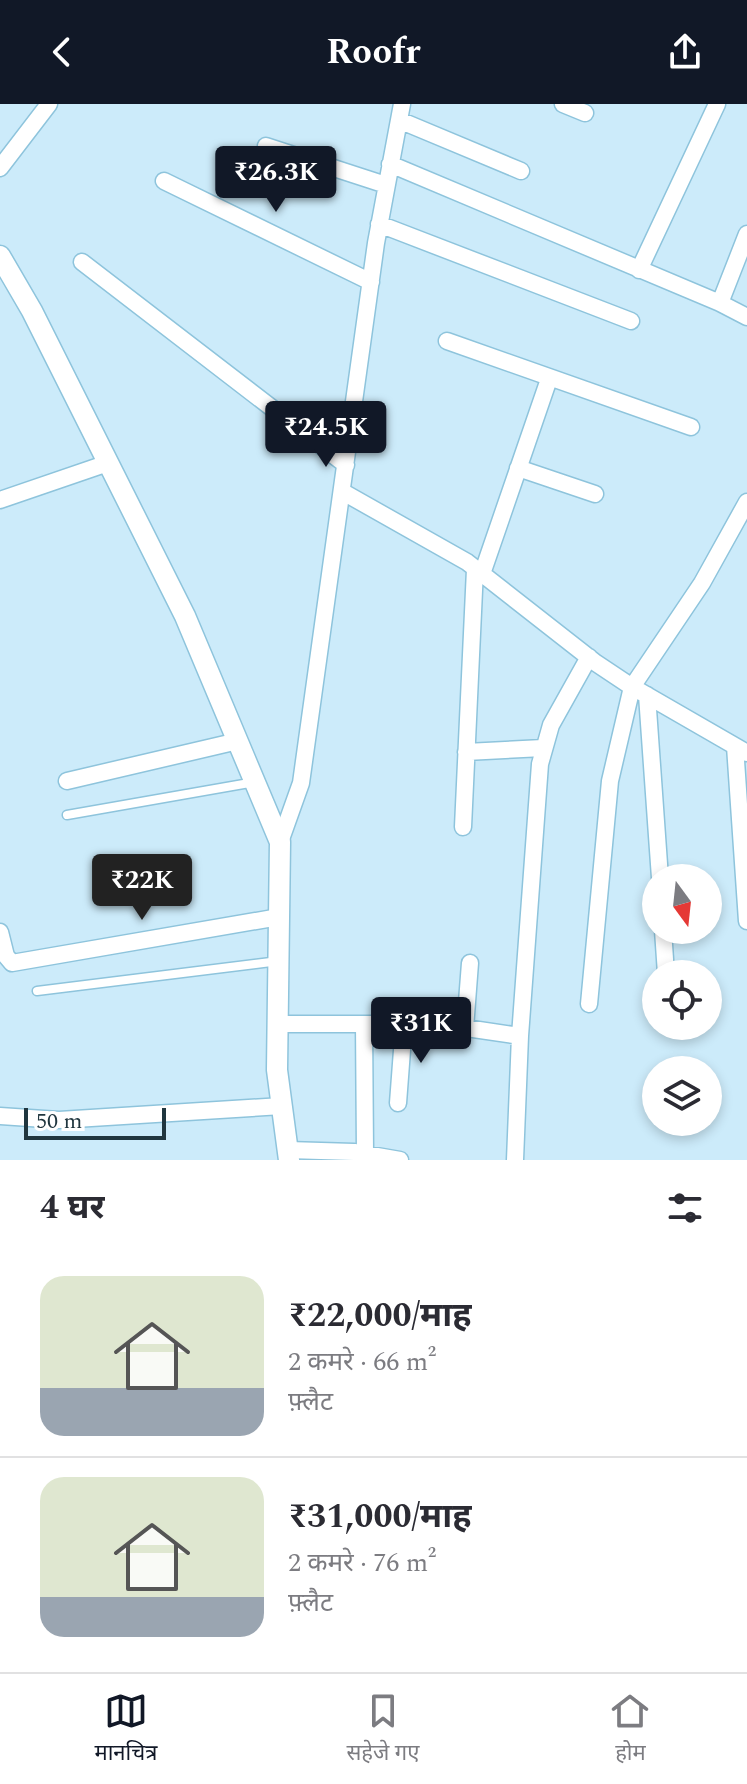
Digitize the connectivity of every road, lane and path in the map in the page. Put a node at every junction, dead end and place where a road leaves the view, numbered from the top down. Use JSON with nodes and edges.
{"nodes":[{"id":1,"x":49,"y":104,"type":"edge"},
{"id":2,"x":563,"y":104,"type":"edge"},
{"id":3,"x":717,"y":104,"type":"edge"},
{"id":4,"x":400,"y":112,"type":"edge"},
{"id":5,"x":585,"y":113,"type":"dead end"},
{"id":6,"x":266,"y":146,"type":"dead end"},
{"id":7,"x":390,"y":164,"type":"junction"},
{"id":8,"x":0,"y":168,"type":"edge"},
{"id":9,"x":521,"y":171,"type":"dead end"},
{"id":10,"x":164,"y":181,"type":"dead end"},
{"id":11,"x":386,"y":185,"type":"junction"},
{"id":12,"x":379,"y":224,"type":"junction"},
{"id":13,"x":747,"y":234,"type":"edge"},
{"id":14,"x":0,"y":256,"type":"edge"},
{"id":15,"x":82,"y":262,"type":"dead end"},
{"id":16,"x":639,"y":270,"type":"junction"},
{"id":17,"x":371,"y":282,"type":"junction"},
{"id":18,"x":720,"y":303,"type":"junction"},
{"id":19,"x":747,"y":317,"type":"edge"},
{"id":20,"x":631,"y":321,"type":"dead end"},
{"id":21,"x":447,"y":341,"type":"dead end"},
{"id":22,"x":549,"y":379,"type":"junction"},
{"id":23,"x":691,"y":427,"type":"dead end"},
{"id":24,"x":108,"y":463,"type":"junction"},
{"id":25,"x":346,"y":465,"type":"junction"},
{"id":26,"x":518,"y":468,"type":"junction"},
{"id":27,"x":343,"y":492,"type":"junction"},
{"id":28,"x":595,"y":494,"type":"dead end"},
{"id":29,"x":0,"y":500,"type":"edge"},
{"id":30,"x":747,"y":502,"type":"edge"},
{"id":31,"x":478,"y":571,"type":"junction"},
{"id":32,"x":589,"y":657,"type":"junction"},
{"id":33,"x":639,"y":691,"type":"junction"},
{"id":34,"x":238,"y":741,"type":"junction"},
{"id":35,"x":543,"y":748,"type":"junction"},
{"id":36,"x":741,"y":750,"type":"edge"},
{"id":37,"x":466,"y":752,"type":"junction"},
{"id":38,"x":67,"y":781,"type":"dead end"},
{"id":39,"x":255,"y":782,"type":"junction"},
{"id":40,"x":67,"y":815,"type":"dead end"},
{"id":41,"x":463,"y":827,"type":"dead end"},
{"id":42,"x":280,"y":842,"type":"junction"},
{"id":43,"x":658,"y":864,"type":"edge"},
{"id":44,"x":279,"y":917,"type":"junction"},
{"id":45,"x":747,"y":921,"type":"edge"},
{"id":46,"x":0,"y":932,"type":"edge"},
{"id":47,"x":279,"y":961,"type":"junction"},
{"id":48,"x":470,"y":963,"type":"dead end"},
{"id":49,"x":37,"y":991,"type":"dead end"},
{"id":50,"x":589,"y":1004,"type":"dead end"},
{"id":51,"x":278,"y":1024,"type":"junction"},
{"id":52,"x":364,"y":1024,"type":"junction"},
{"id":53,"x":404,"y":1024,"type":"junction"},
{"id":54,"x":465,"y":1028,"type":"junction"},
{"id":55,"x":520,"y":1036,"type":"junction"},
{"id":56,"x":398,"y":1103,"type":"dead end"},
{"id":57,"x":282,"y":1106,"type":"junction"},
{"id":58,"x":0,"y":1116,"type":"edge"},
{"id":59,"x":365,"y":1153,"type":"junction"},
{"id":60,"x":289,"y":1155,"type":"edge"},
{"id":61,"x":400,"y":1160,"type":"edge"},
{"id":62,"x":515,"y":1160,"type":"edge"}],
"edges":[{"from":1,"to":8,"type":"street"},
{"from":2,"to":5,"type":"street"},
{"from":3,"to":16,"type":"street"},
{"from":4,"to":7,"type":"street"},
{"from":4,"to":9,"type":"street"},
{"from":6,"to":11,"type":"street"},
{"from":7,"to":11,"type":"street"},
{"from":7,"to":16,"type":"street"},
{"from":10,"to":17,"type":"street"},
{"from":11,"to":12,"type":"street"},
{"from":12,"to":17,"type":"street"},
{"from":12,"to":20,"type":"street"},
{"from":13,"to":18,"type":"street"},
{"from":14,"to":24,"type":"street"},
{"from":15,"to":25,"type":"street"},
{"from":16,"to":18,"type":"street"},
{"from":17,"to":25,"type":"street"},
{"from":18,"to":19,"type":"street"},
{"from":21,"to":22,"type":"street"},
{"from":22,"to":23,"type":"street"},
{"from":22,"to":26,"type":"street"},
{"from":24,"to":29,"type":"street"},
{"from":24,"to":34,"type":"street"},
{"from":25,"to":27,"type":"street"},
{"from":26,"to":28,"type":"street"},
{"from":26,"to":31,"type":"street"},
{"from":27,"to":31,"type":"street"},
{"from":27,"to":42,"type":"street"},
{"from":30,"to":33,"type":"street"},
{"from":31,"to":32,"type":"street"},
{"from":31,"to":37,"type":"street"},
{"from":32,"to":33,"type":"street"},
{"from":32,"to":35,"type":"street"},
{"from":33,"to":36,"type":"street"},
{"from":33,"to":43,"type":"street"},
{"from":33,"to":50,"type":"street"},
{"from":34,"to":38,"type":"street"},
{"from":34,"to":39,"type":"street"},
{"from":35,"to":37,"type":"street"},
{"from":35,"to":55,"type":"street"},
{"from":36,"to":45,"type":"street"},
{"from":37,"to":41,"type":"street"},
{"from":39,"to":40,"type":"lane"},
{"from":39,"to":42,"type":"street"},
{"from":42,"to":44,"type":"street"},
{"from":44,"to":46,"type":"street"},
{"from":44,"to":47,"type":"street"},
{"from":47,"to":49,"type":"lane"},
{"from":47,"to":51,"type":"street"},
{"from":48,"to":54,"type":"street"},
{"from":51,"to":52,"type":"street"},
{"from":51,"to":57,"type":"street"},
{"from":52,"to":53,"type":"street"},
{"from":52,"to":59,"type":"street"},
{"from":53,"to":54,"type":"street"},
{"from":53,"to":56,"type":"street"},
{"from":54,"to":55,"type":"street"},
{"from":55,"to":62,"type":"street"},
{"from":57,"to":58,"type":"street"},
{"from":57,"to":60,"type":"street"},
{"from":59,"to":60,"type":"street"},
{"from":59,"to":61,"type":"street"}]}
